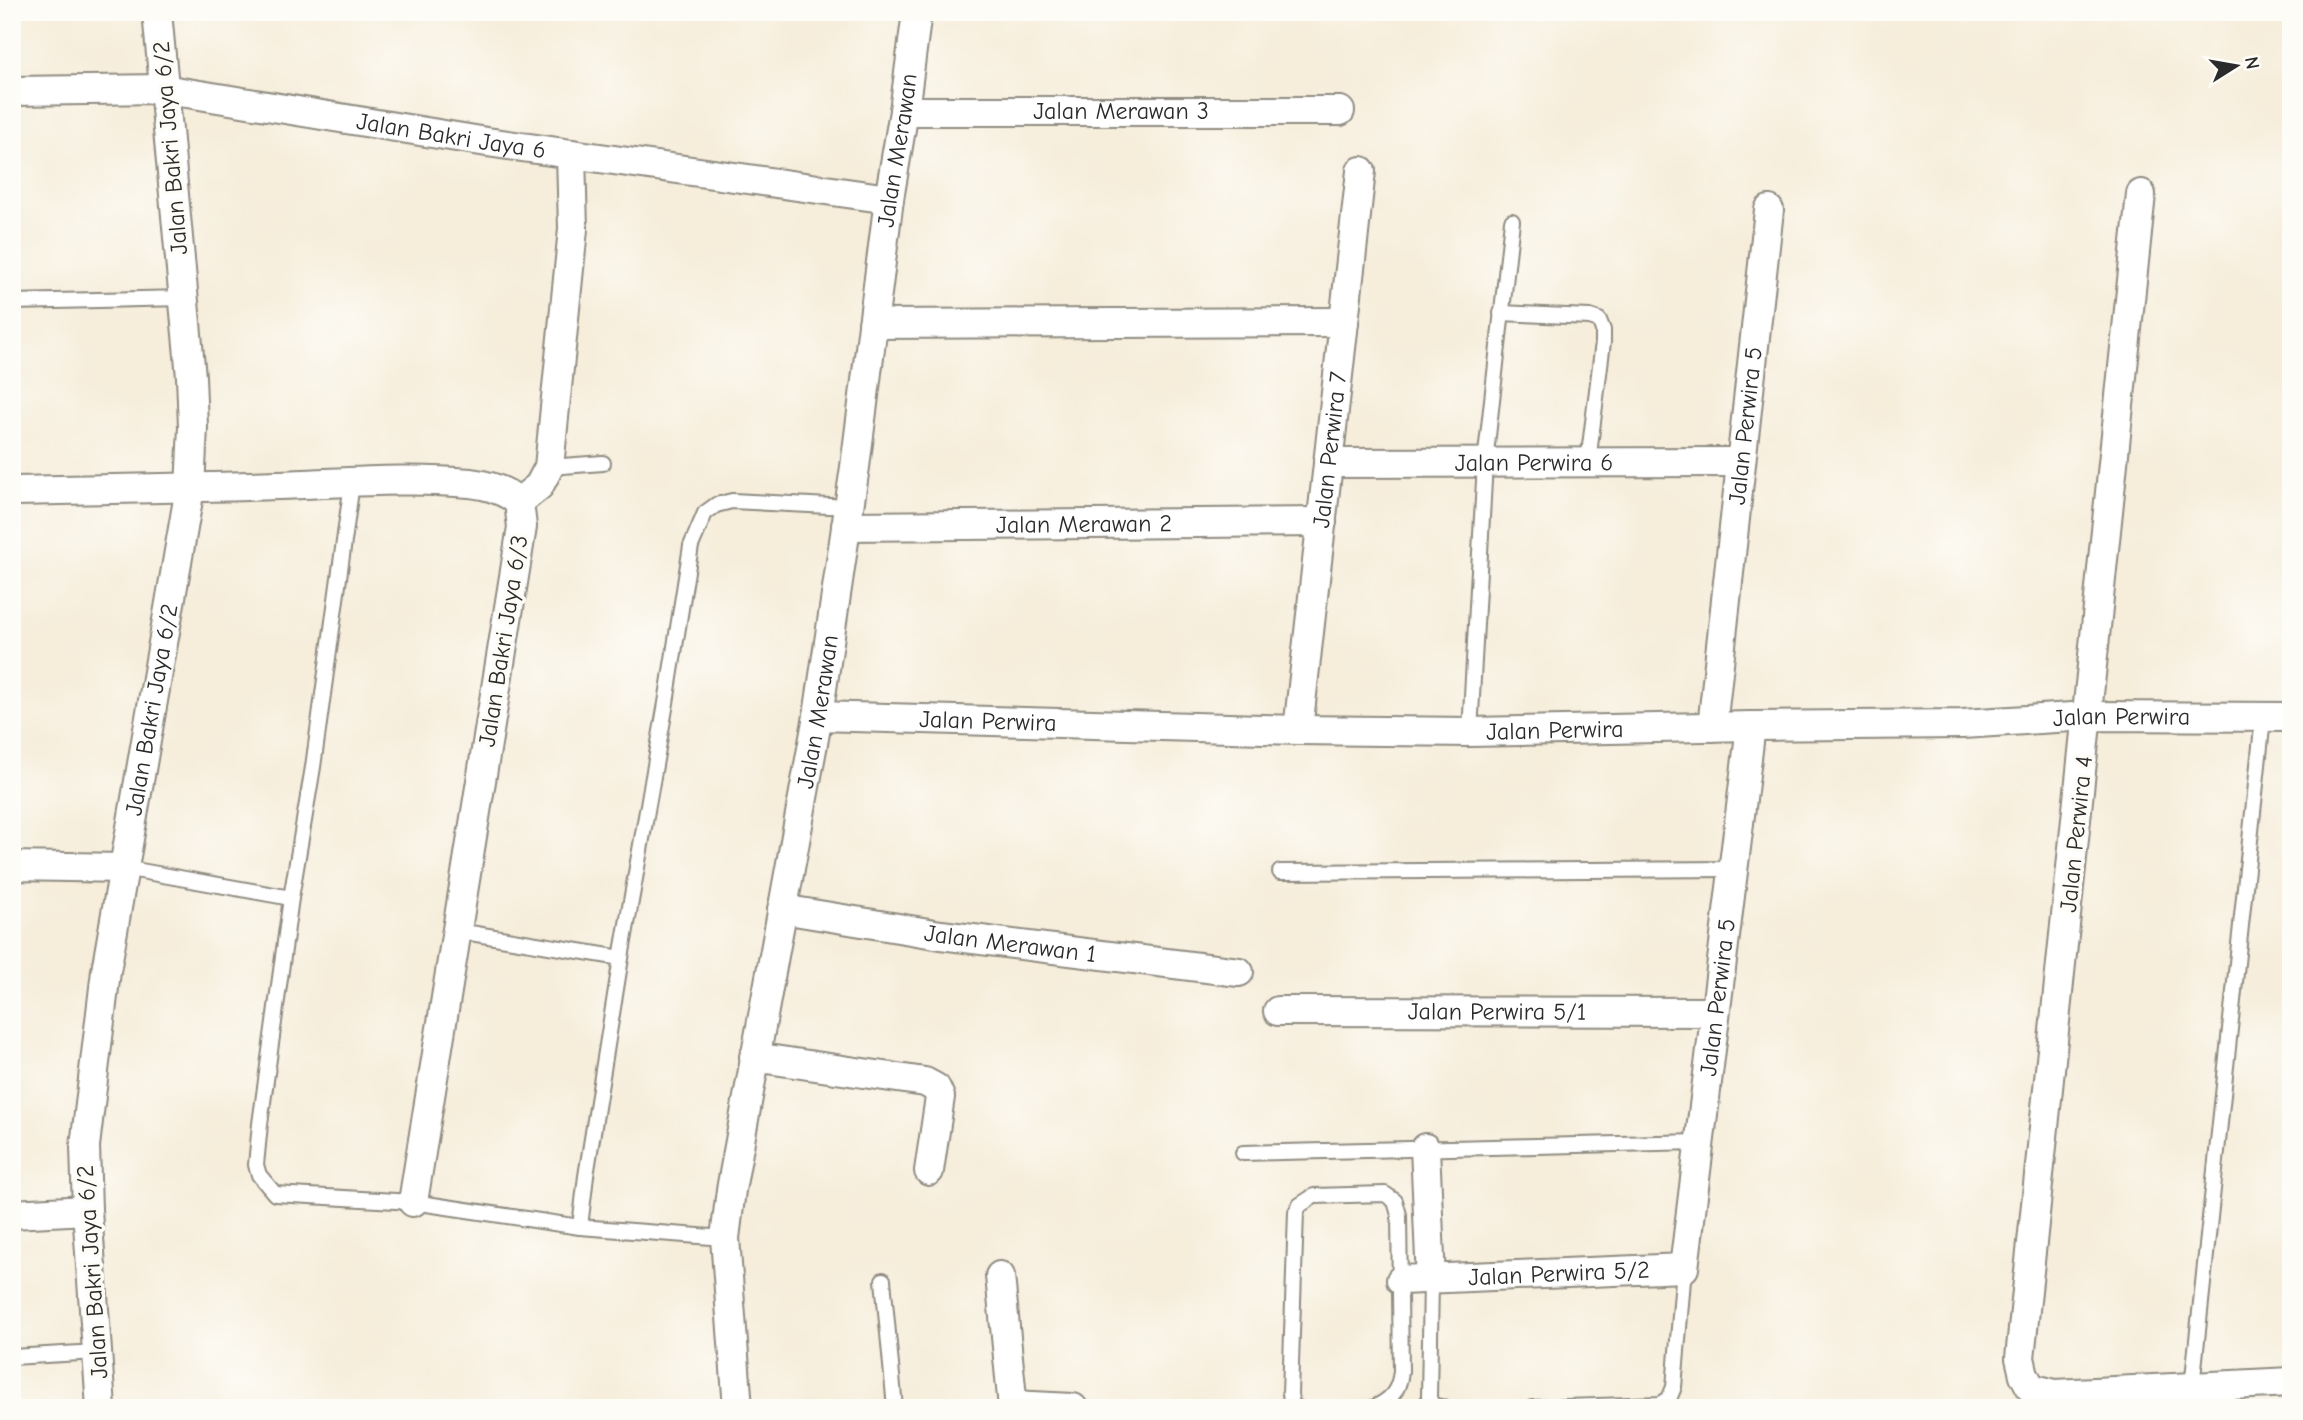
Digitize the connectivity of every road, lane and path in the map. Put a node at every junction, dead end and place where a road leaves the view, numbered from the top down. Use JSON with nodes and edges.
{"nodes":[{"id":1,"x":157,"y":12,"type":"edge"},
{"id":2,"x":917,"y":12,"type":"edge"},
{"id":3,"x":163,"y":89,"type":"junction"},
{"id":4,"x":12,"y":91,"type":"edge"},
{"id":5,"x":904,"y":111,"type":"junction"},
{"id":6,"x":1340,"y":111,"type":"dead end"},
{"id":7,"x":571,"y":154,"type":"junction"},
{"id":8,"x":1361,"y":171,"type":"dead end"},
{"id":9,"x":2141,"y":194,"type":"dead end"},
{"id":10,"x":889,"y":199,"type":"junction"},
{"id":11,"x":1769,"y":210,"type":"dead end"},
{"id":12,"x":1512,"y":221,"type":"dead end"},
{"id":13,"x":184,"y":298,"type":"junction"},
{"id":14,"x":12,"y":302,"type":"edge"},
{"id":15,"x":1501,"y":313,"type":"junction"},
{"id":16,"x":1344,"y":322,"type":"junction"},
{"id":17,"x":873,"y":324,"type":"junction"},
{"id":18,"x":1588,"y":462,"type":"junction"},
{"id":19,"x":1741,"y":462,"type":"junction"},
{"id":20,"x":603,"y":463,"type":"dead end"},
{"id":21,"x":1328,"y":463,"type":"junction"},
{"id":22,"x":1485,"y":463,"type":"junction"},
{"id":23,"x":549,"y":467,"type":"junction"},
{"id":24,"x":352,"y":483,"type":"junction"},
{"id":25,"x":190,"y":488,"type":"junction"},
{"id":26,"x":12,"y":491,"type":"edge"},
{"id":27,"x":519,"y":502,"type":"junction"},
{"id":28,"x":847,"y":516,"type":"junction"},
{"id":29,"x":1322,"y":522,"type":"junction"},
{"id":30,"x":818,"y":716,"type":"junction"},
{"id":31,"x":2088,"y":716,"type":"junction"},
{"id":32,"x":2277,"y":717,"type":"edge"},
{"id":33,"x":1751,"y":726,"type":"junction"},
{"id":34,"x":1712,"y":727,"type":"junction"},
{"id":35,"x":1298,"y":730,"type":"junction"},
{"id":36,"x":1470,"y":732,"type":"junction"},
{"id":37,"x":12,"y":866,"type":"edge"},
{"id":38,"x":124,"y":868,"type":"junction"},
{"id":39,"x":1732,"y":869,"type":"junction"},
{"id":40,"x":1280,"y":872,"type":"dead end"},
{"id":41,"x":291,"y":898,"type":"junction"},
{"id":42,"x":782,"y":909,"type":"junction"},
{"id":43,"x":458,"y":931,"type":"junction"},
{"id":44,"x":621,"y":958,"type":"junction"},
{"id":45,"x":1239,"y":972,"type":"dead end"},
{"id":46,"x":1278,"y":1011,"type":"dead end"},
{"id":47,"x":1715,"y":1012,"type":"junction"},
{"id":48,"x":754,"y":1057,"type":"junction"},
{"id":49,"x":1699,"y":1142,"type":"junction"},
{"id":50,"x":1425,"y":1148,"type":"junction"},
{"id":51,"x":1243,"y":1153,"type":"dead end"},
{"id":52,"x":929,"y":1171,"type":"dead end"},
{"id":53,"x":413,"y":1202,"type":"junction"},
{"id":54,"x":87,"y":1210,"type":"junction"},
{"id":55,"x":12,"y":1214,"type":"edge"},
{"id":56,"x":580,"y":1227,"type":"junction"},
{"id":57,"x":725,"y":1238,"type":"junction"},
{"id":58,"x":1684,"y":1268,"type":"junction"},
{"id":59,"x":1000,"y":1276,"type":"dead end"},
{"id":60,"x":883,"y":1280,"type":"dead end"},
{"id":61,"x":1401,"y":1280,"type":"junction"},
{"id":62,"x":1431,"y":1280,"type":"junction"},
{"id":63,"x":97,"y":1352,"type":"junction"},
{"id":64,"x":12,"y":1357,"type":"edge"},
{"id":65,"x":2291,"y":1382,"type":"edge"},
{"id":66,"x":2192,"y":1387,"type":"junction"},
{"id":67,"x":1013,"y":1407,"type":"edge"},
{"id":68,"x":101,"y":1408,"type":"edge"},
{"id":69,"x":738,"y":1408,"type":"edge"},
{"id":70,"x":895,"y":1408,"type":"edge"},
{"id":71,"x":1073,"y":1408,"type":"edge"},
{"id":72,"x":1297,"y":1408,"type":"edge"},
{"id":73,"x":1373,"y":1408,"type":"edge"},
{"id":74,"x":1445,"y":1408,"type":"edge"},
{"id":75,"x":1533,"y":1408,"type":"edge"}],
"edges":[{"from":1,"to":3,"type":"street","name":"Jalan Bakri Jaya 6/2"},
{"from":2,"to":5,"type":"street","name":"Jalan Merawan"},
{"from":3,"to":4,"type":"street","name":"Jalan Bakri Jaya 6"},
{"from":3,"to":7,"type":"street","name":"Jalan Bakri Jaya 6"},
{"from":3,"to":13,"type":"street","name":"Jalan Bakri Jaya 6/2"},
{"from":5,"to":6,"type":"street","name":"Jalan Merawan 3"},
{"from":5,"to":10,"type":"street","name":"Jalan Merawan"},
{"from":7,"to":10,"type":"street","name":"Jalan Bakri Jaya 6"},
{"from":7,"to":23,"type":"street"},
{"from":8,"to":16,"type":"street","name":"Jalan Perwira 7"},
{"from":9,"to":31,"type":"street","name":"Jalan Perwira 4"},
{"from":10,"to":17,"type":"street","name":"Jalan Merawan"},
{"from":11,"to":19,"type":"street","name":"Jalan Perwira 5"},
{"from":12,"to":15,"type":"lane"},
{"from":13,"to":14,"type":"lane"},
{"from":13,"to":25,"type":"street","name":"Jalan Bakri Jaya 6/2"},
{"from":15,"to":18,"type":"lane"},
{"from":15,"to":22,"type":"lane"},
{"from":16,"to":17,"type":"street"},
{"from":16,"to":21,"type":"street","name":"Jalan Perwira 7"},
{"from":17,"to":28,"type":"street","name":"Jalan Merawan"},
{"from":18,"to":19,"type":"street","name":"Jalan Perwira 6"},
{"from":18,"to":22,"type":"street","name":"Jalan Perwira 6"},
{"from":19,"to":34,"type":"street","name":"Jalan Perwira 5"},
{"from":20,"to":23,"type":"lane"},
{"from":21,"to":22,"type":"street","name":"Jalan Perwira 6"},
{"from":21,"to":29,"type":"street","name":"Jalan Perwira 7"},
{"from":22,"to":36,"type":"lane"},
{"from":23,"to":27,"type":"street"},
{"from":24,"to":25,"type":"street","name":"Jalan Bakri Jaya 6/3"},
{"from":24,"to":27,"type":"street","name":"Jalan Bakri Jaya 6/3"},
{"from":24,"to":41,"type":"lane"},
{"from":25,"to":26,"type":"street","name":"Jalan Bakri Jaya 6/3"},
{"from":25,"to":38,"type":"street","name":"Jalan Bakri Jaya 6/2"},
{"from":27,"to":43,"type":"street","name":"Jalan Bakri Jaya 6/3"},
{"from":28,"to":29,"type":"street","name":"Jalan Merawan 2"},
{"from":28,"to":30,"type":"street","name":"Jalan Merawan"},
{"from":28,"to":44,"type":"lane"},
{"from":29,"to":35,"type":"street","name":"Jalan Perwira 7"},
{"from":30,"to":35,"type":"street","name":"Jalan Perwira"},
{"from":30,"to":42,"type":"street","name":"Jalan Merawan"},
{"from":31,"to":32,"type":"street","name":"Jalan Perwira"},
{"from":31,"to":33,"type":"street","name":"Jalan Perwira"},
{"from":31,"to":66,"type":"street","name":"Jalan Perwira 4"},
{"from":32,"to":66,"type":"lane"},
{"from":33,"to":34,"type":"street","name":"Jalan Perwira"},
{"from":33,"to":39,"type":"street","name":"Jalan Perwira 5"},
{"from":34,"to":36,"type":"street","name":"Jalan Perwira"},
{"from":35,"to":36,"type":"street","name":"Jalan Perwira"},
{"from":37,"to":38,"type":"street"},
{"from":38,"to":41,"type":"lane"},
{"from":38,"to":54,"type":"street","name":"Jalan Bakri Jaya 6/2"},
{"from":39,"to":40,"type":"lane"},
{"from":39,"to":47,"type":"street","name":"Jalan Perwira 5"},
{"from":41,"to":53,"type":"lane"},
{"from":42,"to":45,"type":"street","name":"Jalan Merawan 1"},
{"from":42,"to":48,"type":"street","name":"Jalan Merawan"},
{"from":43,"to":44,"type":"lane"},
{"from":43,"to":53,"type":"street","name":"Jalan Bakri Jaya 6/3"},
{"from":44,"to":56,"type":"lane"},
{"from":46,"to":47,"type":"street","name":"Jalan Perwira 5/1"},
{"from":47,"to":49,"type":"street","name":"Jalan Perwira 5"},
{"from":48,"to":52,"type":"street"},
{"from":48,"to":57,"type":"street","name":"Jalan Merawan"},
{"from":49,"to":50,"type":"lane"},
{"from":49,"to":58,"type":"street","name":"Jalan Perwira 5"},
{"from":50,"to":51,"type":"lane"},
{"from":50,"to":62,"type":"street"},
{"from":53,"to":56,"type":"lane"},
{"from":54,"to":55,"type":"street"},
{"from":54,"to":63,"type":"street","name":"Jalan Bakri Jaya 6/2"},
{"from":56,"to":57,"type":"lane"},
{"from":57,"to":69,"type":"street","name":"Jalan Merawan"},
{"from":58,"to":62,"type":"street","name":"Jalan Perwira 5/2"},
{"from":58,"to":75,"type":"lane"},
{"from":59,"to":67,"type":"street"},
{"from":60,"to":70,"type":"lane"},
{"from":61,"to":62,"type":"street","name":"Jalan Perwira 5/2"},
{"from":61,"to":72,"type":"lane"},
{"from":61,"to":73,"type":"lane"},
{"from":62,"to":74,"type":"lane"},
{"from":63,"to":64,"type":"lane"},
{"from":63,"to":68,"type":"street","name":"Jalan Bakri Jaya 6/2"},
{"from":65,"to":66,"type":"street"},
{"from":67,"to":71,"type":"street"}]}
